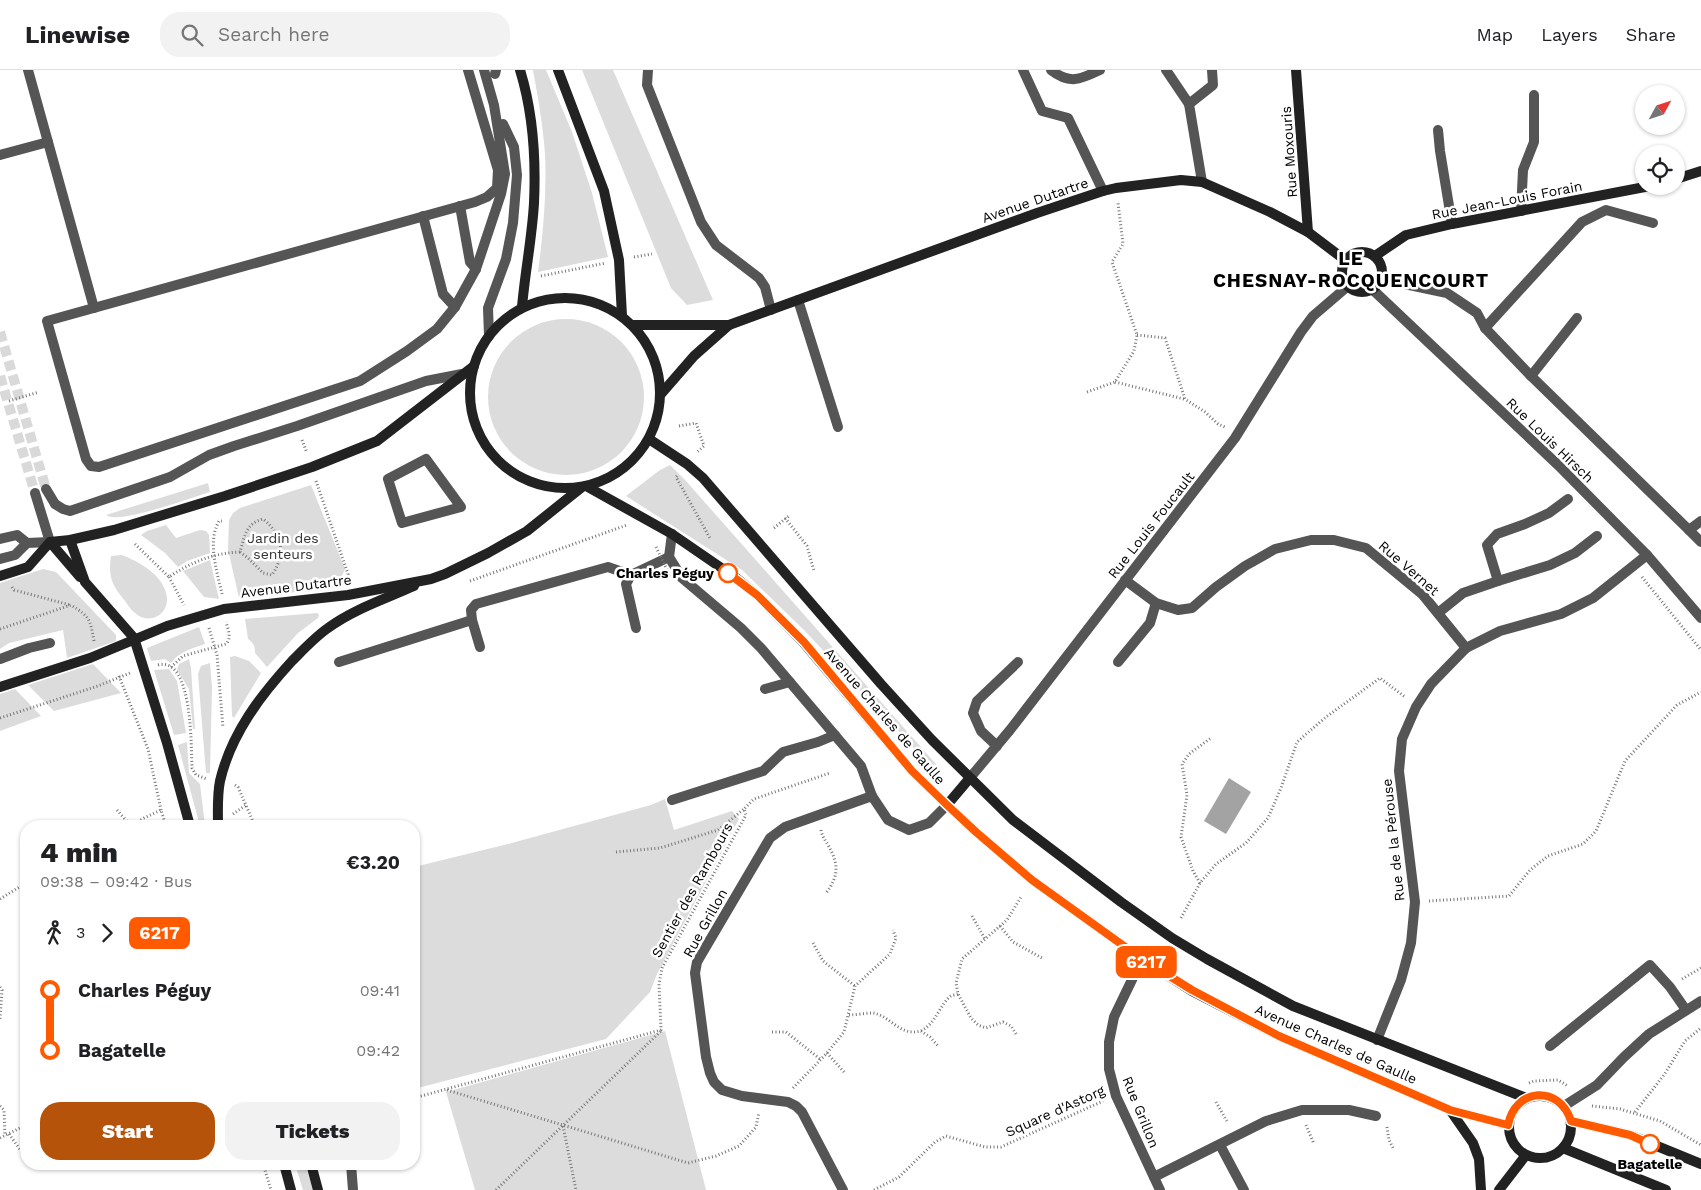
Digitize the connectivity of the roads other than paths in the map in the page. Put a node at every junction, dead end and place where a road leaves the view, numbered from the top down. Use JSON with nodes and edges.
{"nodes":[{"id":1,"x":28,"y":70,"type":"edge"},
{"id":2,"x":468,"y":70,"type":"edge"},
{"id":3,"x":484,"y":70,"type":"edge"},
{"id":4,"x":520,"y":70,"type":"edge"},
{"id":5,"x":558,"y":70,"type":"edge"},
{"id":6,"x":648,"y":70,"type":"edge"},
{"id":7,"x":1023,"y":70,"type":"edge"},
{"id":8,"x":1051,"y":70,"type":"edge"},
{"id":9,"x":1100,"y":70,"type":"edge"},
{"id":10,"x":1166,"y":70,"type":"edge"},
{"id":11,"x":1212,"y":70,"type":"edge"},
{"id":12,"x":1296,"y":70,"type":"edge"},
{"id":13,"x":1534,"y":95,"type":"dead end"},
{"id":14,"x":1189,"y":104,"type":"junction"},
{"id":15,"x":503,"y":124,"type":"dead end"},
{"id":16,"x":1438,"y":130,"type":"dead end"},
{"id":17,"x":48,"y":142,"type":"junction"},
{"id":18,"x":0,"y":155,"type":"edge"},
{"id":19,"x":1701,"y":171,"type":"edge"},
{"id":20,"x":1685,"y":175,"type":"edge"},
{"id":21,"x":1202,"y":182,"type":"junction"},
{"id":22,"x":1635,"y":189,"type":"edge"},
{"id":23,"x":1103,"y":191,"type":"junction"},
{"id":24,"x":460,"y":206,"type":"junction"},
{"id":25,"x":1521,"y":211,"type":"junction"},
{"id":26,"x":423,"y":216,"type":"junction"},
{"id":27,"x":1653,"y":223,"type":"dead end"},
{"id":28,"x":1452,"y":224,"type":"junction"},
{"id":29,"x":1308,"y":232,"type":"junction"},
{"id":30,"x":1375,"y":256,"type":"junction"},
{"id":31,"x":1345,"y":260,"type":"junction"},
{"id":32,"x":476,"y":269,"type":"junction"},
{"id":33,"x":1381,"y":278,"type":"junction"},
{"id":34,"x":1348,"y":286,"type":"junction"},
{"id":35,"x":1372,"y":290,"type":"junction"},
{"id":36,"x":798,"y":300,"type":"junction"},
{"id":37,"x":455,"y":307,"type":"junction"},
{"id":38,"x":522,"y":307,"type":"junction"},
{"id":39,"x":94,"y":308,"type":"junction"},
{"id":40,"x":771,"y":310,"type":"junction"},
{"id":41,"x":622,"y":316,"type":"junction"},
{"id":42,"x":1577,"y":318,"type":"dead end"},
{"id":43,"x":632,"y":325,"type":"junction"},
{"id":44,"x":729,"y":325,"type":"junction"},
{"id":45,"x":1485,"y":328,"type":"junction"},
{"id":46,"x":489,"y":336,"type":"junction"},
{"id":47,"x":474,"y":366,"type":"junction"},
{"id":48,"x":462,"y":374,"type":"junction"},
{"id":49,"x":1531,"y":376,"type":"junction"},
{"id":50,"x":661,"y":394,"type":"junction"},
{"id":51,"x":838,"y":427,"type":"dead end"},
{"id":52,"x":649,"y":439,"type":"junction"},
{"id":53,"x":388,"y":479,"type":"joint"},
{"id":54,"x":584,"y":487,"type":"junction"},
{"id":55,"x":46,"y":489,"type":"tunnel mouth"},
{"id":56,"x":35,"y":493,"type":"tunnel mouth"},
{"id":57,"x":1568,"y":499,"type":"dead end"},
{"id":58,"x":1701,"y":521,"type":"edge"},
{"id":59,"x":1689,"y":530,"type":"junction"},
{"id":60,"x":672,"y":534,"type":"junction"},
{"id":61,"x":1597,"y":536,"type":"dead end"},
{"id":62,"x":0,"y":539,"type":"edge"},
{"id":63,"x":70,"y":540,"type":"junction"},
{"id":64,"x":50,"y":542,"type":"junction"},
{"id":65,"x":1701,"y":542,"type":"edge"},
{"id":66,"x":27,"y":543,"type":"junction"},
{"id":67,"x":1647,"y":555,"type":"junction"},
{"id":68,"x":669,"y":558,"type":"junction"},
{"id":69,"x":0,"y":559,"type":"edge"},
{"id":70,"x":631,"y":575,"type":"junction"},
{"id":71,"x":0,"y":576,"type":"edge"},
{"id":72,"x":431,"y":579,"type":"junction"},
{"id":73,"x":1125,"y":580,"type":"junction"},
{"id":74,"x":1498,"y":580,"type":"junction"},
{"id":75,"x":85,"y":582,"type":"junction"},
{"id":76,"x":1156,"y":603,"type":"junction"},
{"id":77,"x":1438,"y":613,"type":"junction"},
{"id":78,"x":1701,"y":618,"type":"edge"},
{"id":79,"x":472,"y":620,"type":"junction"},
{"id":80,"x":636,"y":628,"type":"dead end"},
{"id":81,"x":134,"y":638,"type":"junction"},
{"id":82,"x":50,"y":643,"type":"dead end"},
{"id":83,"x":480,"y":647,"type":"dead end"},
{"id":84,"x":1466,"y":648,"type":"junction"},
{"id":85,"x":0,"y":659,"type":"edge"},
{"id":86,"x":339,"y":662,"type":"dead end"},
{"id":87,"x":1018,"y":662,"type":"dead end"},
{"id":88,"x":1118,"y":662,"type":"dead end"},
{"id":89,"x":790,"y":682,"type":"junction"},
{"id":90,"x":0,"y":687,"type":"edge"},
{"id":91,"x":765,"y":689,"type":"dead end"},
{"id":92,"x":835,"y":735,"type":"junction"},
{"id":93,"x":997,"y":746,"type":"junction"},
{"id":94,"x":969,"y":779,"type":"junction"},
{"id":95,"x":872,"y":796,"type":"junction"},
{"id":96,"x":672,"y":800,"type":"dead end"},
{"id":97,"x":947,"y":805,"type":"junction"},
{"id":98,"x":188,"y":820,"type":"edge"},
{"id":99,"x":218,"y":820,"type":"edge"},
{"id":100,"x":1142,"y":959,"type":"junction"},
{"id":101,"x":1701,"y":1001,"type":"edge"},
{"id":102,"x":1686,"y":1010,"type":"junction"},
{"id":103,"x":1377,"y":1040,"type":"junction"},
{"id":104,"x":1550,"y":1046,"type":"dead end"},
{"id":105,"x":1526,"y":1098,"type":"junction"},
{"id":106,"x":1564,"y":1106,"type":"junction"},
{"id":107,"x":1450,"y":1110,"type":"junction"},
{"id":108,"x":1376,"y":1116,"type":"road end"},
{"id":109,"x":1571,"y":1121,"type":"junction"},
{"id":110,"x":1508,"y":1125,"type":"junction"},
{"id":111,"x":1220,"y":1145,"type":"junction"},
{"id":112,"x":1563,"y":1148,"type":"junction"},
{"id":113,"x":1526,"y":1155,"type":"junction"},
{"id":114,"x":1701,"y":1164,"type":"edge"},
{"id":115,"x":286,"y":1170,"type":"edge"},
{"id":116,"x":313,"y":1170,"type":"edge"},
{"id":117,"x":351,"y":1170,"type":"edge"},
{"id":118,"x":1154,"y":1177,"type":"junction"},
{"id":119,"x":291,"y":1190,"type":"edge"},
{"id":120,"x":318,"y":1190,"type":"edge"},
{"id":121,"x":353,"y":1190,"type":"edge"},
{"id":122,"x":843,"y":1190,"type":"edge"},
{"id":123,"x":1160,"y":1190,"type":"edge"},
{"id":124,"x":1244,"y":1190,"type":"edge"},
{"id":125,"x":1481,"y":1190,"type":"edge"},
{"id":126,"x":1499,"y":1190,"type":"edge"},
{"id":127,"x":1666,"y":1190,"type":"edge"}],
"edges":[{"from":1,"to":17,"type":"street"},
{"from":2,"to":24,"type":"street"},
{"from":3,"to":32,"type":"street"},
{"from":4,"to":38,"type":"main road"},
{"from":5,"to":41,"type":"main road"},
{"from":6,"to":40,"type":"street"},
{"from":7,"to":23,"type":"street"},
{"from":8,"to":9,"type":"street"},
{"from":10,"to":14,"type":"street"},
{"from":11,"to":14,"type":"street"},
{"from":12,"to":29,"type":"main road","name":"Rue Moxouris"},
{"from":13,"to":25,"type":"street"},
{"from":14,"to":21,"type":"street"},
{"from":15,"to":46,"type":"street"},
{"from":16,"to":28,"type":"street"},
{"from":17,"to":18,"type":"street"},
{"from":17,"to":39,"type":"street"},
{"from":19,"to":20,"type":"main road"},
{"from":21,"to":23,"type":"main road","name":"Avenue Dutartre"},
{"from":21,"to":29,"type":"main road","name":"Avenue Dutartre"},
{"from":22,"to":25,"type":"main road","name":"Rue Jean-Louis Forain"},
{"from":23,"to":36,"type":"main road","name":"Avenue Dutartre"},
{"from":24,"to":26,"type":"street"},
{"from":24,"to":32,"type":"street"},
{"from":25,"to":28,"type":"main road","name":"Rue Jean-Louis Forain"},
{"from":26,"to":37,"type":"street"},
{"from":26,"to":39,"type":"street"},
{"from":27,"to":45,"type":"street"},
{"from":28,"to":30,"type":"main road","name":"Rue Jean-Louis Forain"},
{"from":29,"to":31,"type":"main road","name":"Avenue Dutartre"},
{"from":30,"to":31,"type":"main road"},
{"from":30,"to":33,"type":"main road"},
{"from":31,"to":34,"type":"main road"},
{"from":32,"to":37,"type":"street"},
{"from":33,"to":35,"type":"main road"},
{"from":33,"to":45,"type":"street"},
{"from":34,"to":35,"type":"main road"},
{"from":34,"to":73,"type":"street","name":"Rue Louis Foucault"},
{"from":35,"to":67,"type":"street","name":"Rue Louis Hirsch"},
{"from":36,"to":40,"type":"main road","name":"Avenue Dutartre"},
{"from":36,"to":51,"type":"street"},
{"from":37,"to":39,"type":"street"},
{"from":38,"to":41,"type":"main road"},
{"from":38,"to":46,"type":"main road"},
{"from":40,"to":44,"type":"main road","name":"Avenue Dutartre"},
{"from":41,"to":43,"type":"main road"},
{"from":42,"to":49,"type":"street"},
{"from":43,"to":44,"type":"main road","name":"Avenue Dutartre"},
{"from":43,"to":50,"type":"main road"},
{"from":44,"to":50,"type":"main road","name":"Avenue Dutartre"},
{"from":45,"to":49,"type":"street"},
{"from":46,"to":47,"type":"main road"},
{"from":47,"to":48,"type":"main road"},
{"from":47,"to":54,"type":"main road"},
{"from":48,"to":55,"type":"street"},
{"from":48,"to":63,"type":"main road"},
{"from":49,"to":59,"type":"street"},
{"from":50,"to":52,"type":"main road"},
{"from":52,"to":54,"type":"main road"},
{"from":52,"to":94,"type":"main road","name":"Avenue Charles de Gaulle"},
{"from":53,"to":53,"type":"street"},
{"from":54,"to":60,"type":"main road","name":"Avenue Charles de Gaulle"},
{"from":54,"to":72,"type":"main road","name":"Avenue Dutartre"},
{"from":56,"to":64,"type":"street"},
{"from":57,"to":74,"type":"street"},
{"from":58,"to":59,"type":"street"},
{"from":59,"to":65,"type":"street"},
{"from":60,"to":68,"type":"street"},
{"from":60,"to":97,"type":"main road","name":"Avenue Charles de Gaulle"},
{"from":61,"to":74,"type":"street"},
{"from":62,"to":66,"type":"street"},
{"from":63,"to":64,"type":"main road"},
{"from":63,"to":75,"type":"main road"},
{"from":64,"to":66,"type":"street"},
{"from":64,"to":71,"type":"main road"},
{"from":64,"to":75,"type":"main road"},
{"from":66,"to":69,"type":"street"},
{"from":67,"to":78,"type":"street","name":"Rue Louis Hirsch"},
{"from":67,"to":84,"type":"street","name":"Rue de la Pérouse"},
{"from":68,"to":70,"type":"street"},
{"from":68,"to":89,"type":"street"},
{"from":70,"to":79,"type":"street"},
{"from":70,"to":80,"type":"street"},
{"from":72,"to":81,"type":"main road","name":"Avenue Dutartre"},
{"from":72,"to":99,"type":"main road"},
{"from":73,"to":76,"type":"street","name":"Rue Vernet"},
{"from":73,"to":93,"type":"street","name":"Rue Louis Foucault"},
{"from":74,"to":77,"type":"street"},
{"from":75,"to":81,"type":"main road"},
{"from":76,"to":77,"type":"street","name":"Rue Vernet"},
{"from":76,"to":88,"type":"street"},
{"from":77,"to":84,"type":"street","name":"Rue Vernet"},
{"from":79,"to":83,"type":"street"},
{"from":79,"to":86,"type":"street"},
{"from":81,"to":90,"type":"main road","name":"Avenue Dutartre"},
{"from":81,"to":98,"type":"main road"},
{"from":82,"to":85,"type":"street"},
{"from":84,"to":103,"type":"street","name":"Rue de la Pérouse"},
{"from":87,"to":93,"type":"street"},
{"from":89,"to":91,"type":"street"},
{"from":89,"to":92,"type":"street"},
{"from":92,"to":95,"type":"street"},
{"from":92,"to":96,"type":"street"},
{"from":93,"to":94,"type":"street","name":"Rue Louis Foucault"},
{"from":94,"to":97,"type":"main road","name":"Avenue Charles de Gaulle"},
{"from":94,"to":103,"type":"main road","name":"Avenue Charles de Gaulle"},
{"from":95,"to":97,"type":"street"},
{"from":95,"to":122,"type":"street","name":"Rue Grillon"},
{"from":97,"to":100,"type":"main road","name":"Avenue Charles de Gaulle"},
{"from":100,"to":107,"type":"main road","name":"Avenue Charles de Gaulle"},
{"from":100,"to":118,"type":"street","name":"Rue Grillon"},
{"from":101,"to":102,"type":"street"},
{"from":102,"to":104,"type":"street"},
{"from":102,"to":106,"type":"street"},
{"from":103,"to":105,"type":"main road","name":"Avenue Charles de Gaulle"},
{"from":105,"to":106,"type":"main road","name":"Avenue Charles de Gaulle"},
{"from":105,"to":110,"type":"main road"},
{"from":106,"to":109,"type":"main road"},
{"from":107,"to":110,"type":"main road","name":"Avenue Charles de Gaulle"},
{"from":107,"to":125,"type":"main road"},
{"from":108,"to":111,"type":"street"},
{"from":109,"to":112,"type":"main road"},
{"from":109,"to":114,"type":"main road"},
{"from":110,"to":113,"type":"main road"},
{"from":111,"to":118,"type":"street"},
{"from":111,"to":124,"type":"street"},
{"from":112,"to":113,"type":"main road"},
{"from":112,"to":127,"type":"main road"},
{"from":113,"to":126,"type":"main road"},
{"from":115,"to":119,"type":"main road"},
{"from":116,"to":120,"type":"main road"},
{"from":117,"to":121,"type":"street"},
{"from":118,"to":123,"type":"street","name":"Rue Grillon"}]}
